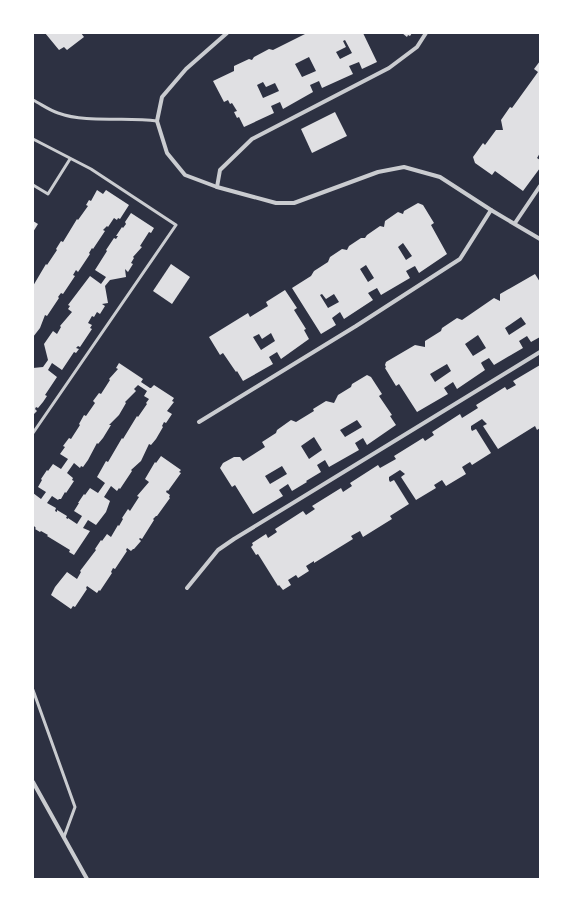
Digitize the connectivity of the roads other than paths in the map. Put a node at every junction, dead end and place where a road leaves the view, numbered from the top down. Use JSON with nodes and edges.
{"nodes":[{"id":1,"x":227,"y":33,"type":"edge"},
{"id":2,"x":426,"y":33,"type":"edge"},
{"id":3,"x":33,"y":100,"type":"edge"},
{"id":4,"x":157,"y":121,"type":"junction"},
{"id":5,"x":33,"y":139,"type":"edge"},
{"id":6,"x":70,"y":159,"type":"junction"},
{"id":7,"x":33,"y":185,"type":"edge"},
{"id":8,"x":540,"y":186,"type":"edge"},
{"id":9,"x":217,"y":187,"type":"junction"},
{"id":10,"x":491,"y":210,"type":"junction"},
{"id":11,"x":515,"y":223,"type":"junction"},
{"id":12,"x":540,"y":239,"type":"edge"},
{"id":13,"x":540,"y":352,"type":"edge"},
{"id":14,"x":199,"y":422,"type":"dead end"},
{"id":15,"x":33,"y":433,"type":"edge"},
{"id":16,"x":187,"y":588,"type":"dead end"},
{"id":17,"x":33,"y":690,"type":"edge"},
{"id":18,"x":33,"y":782,"type":"edge"},
{"id":19,"x":64,"y":837,"type":"junction"},
{"id":20,"x":87,"y":879,"type":"edge"}],
"edges":[{"from":1,"to":4,"type":"street"},
{"from":2,"to":9,"type":"street"},
{"from":3,"to":4,"type":"lane"},
{"from":4,"to":9,"type":"street"},
{"from":5,"to":6,"type":"lane"},
{"from":6,"to":7,"type":"lane"},
{"from":6,"to":15,"type":"lane"},
{"from":8,"to":11,"type":"street"},
{"from":9,"to":10,"type":"street"},
{"from":10,"to":11,"type":"street"},
{"from":10,"to":14,"type":"street"},
{"from":11,"to":12,"type":"street"},
{"from":13,"to":16,"type":"street"},
{"from":17,"to":19,"type":"lane"},
{"from":18,"to":19,"type":"street"},
{"from":19,"to":20,"type":"street"}]}
